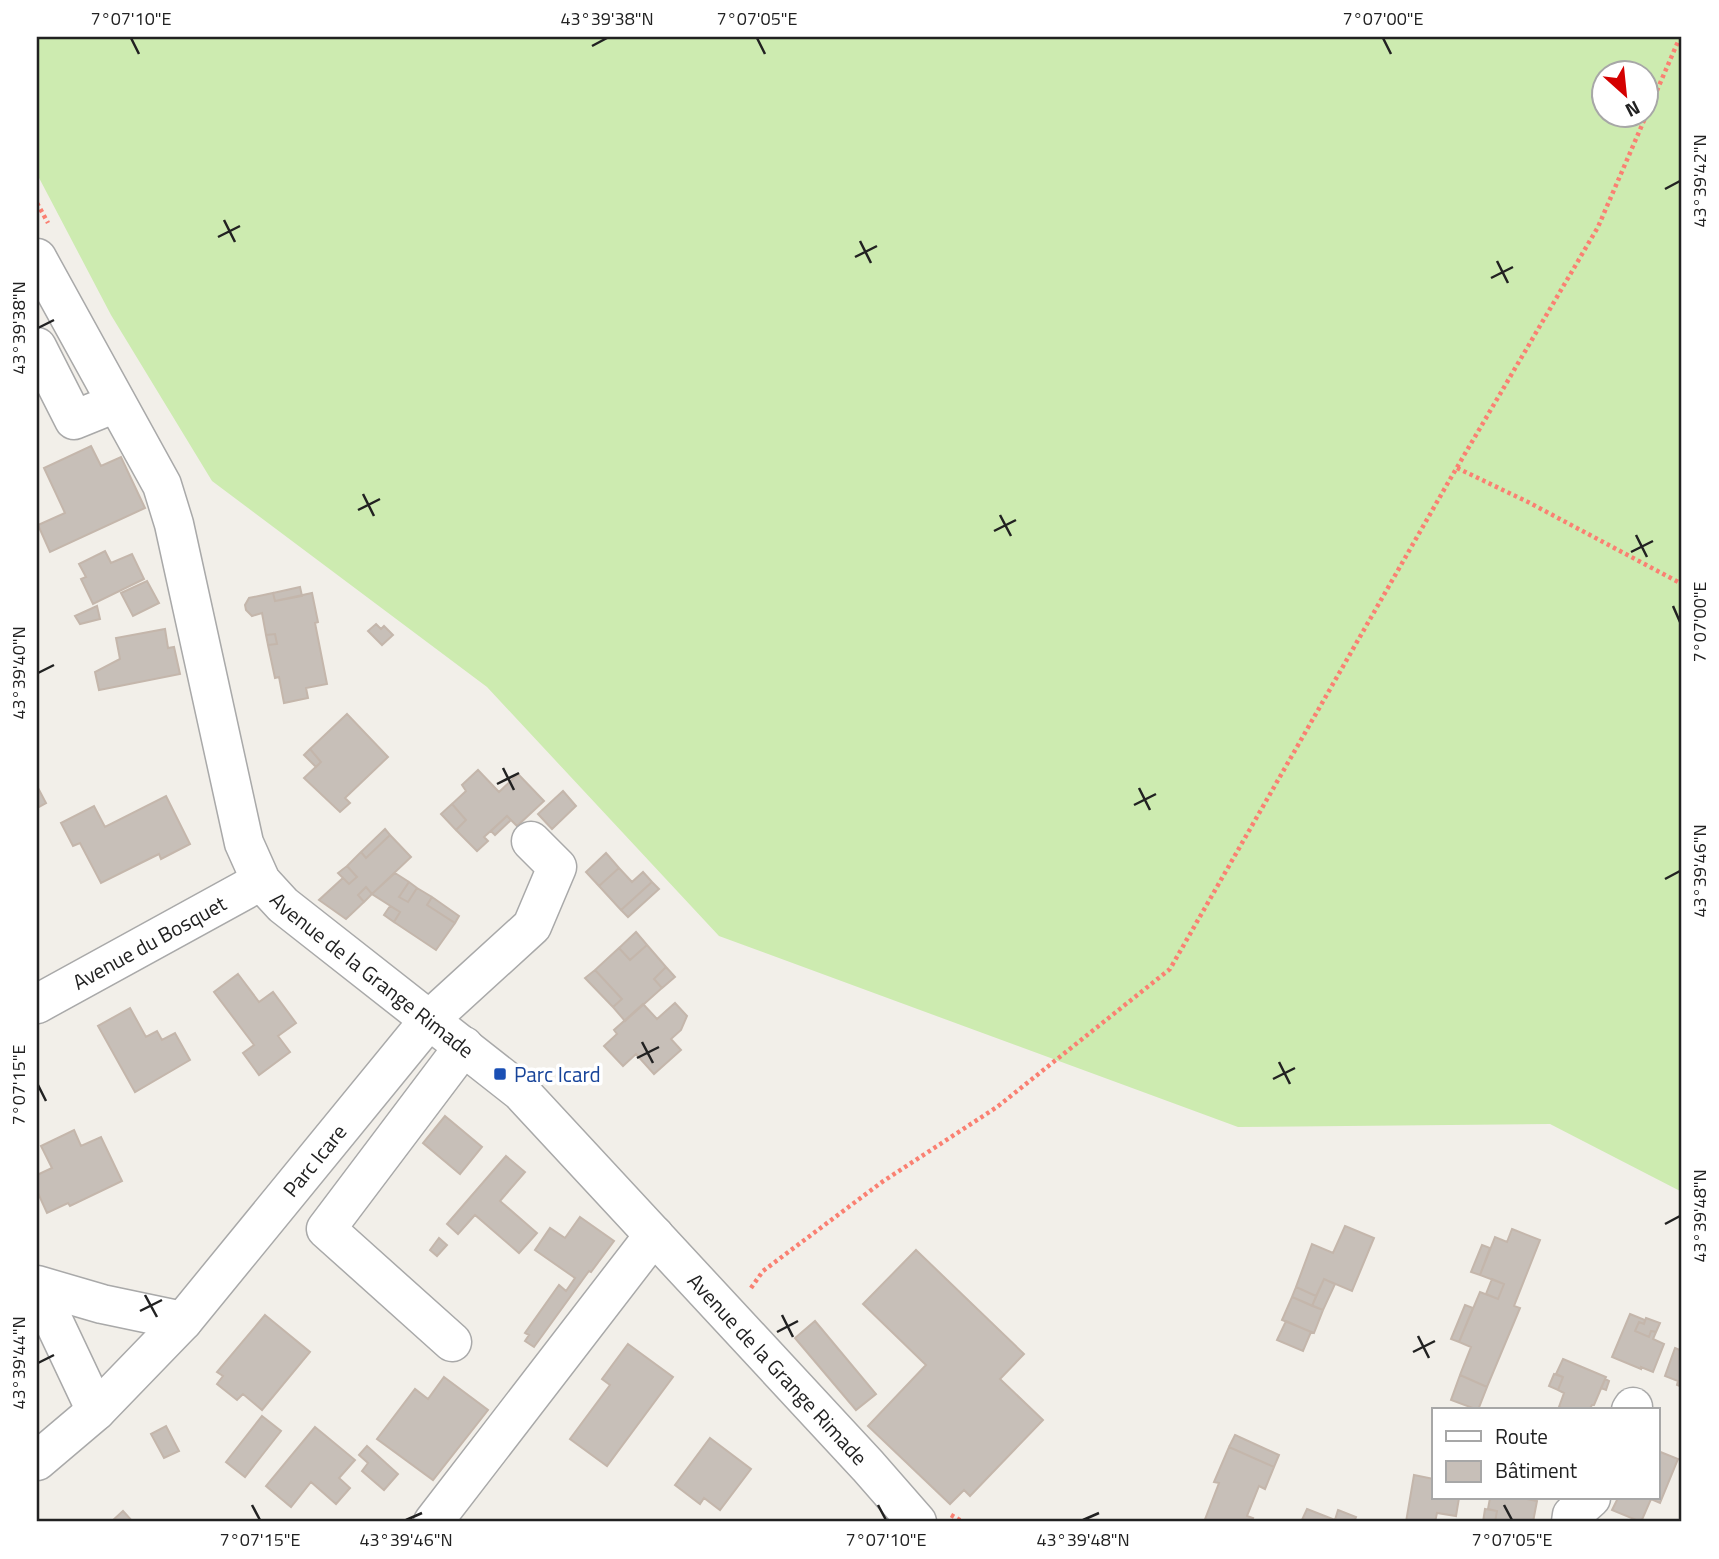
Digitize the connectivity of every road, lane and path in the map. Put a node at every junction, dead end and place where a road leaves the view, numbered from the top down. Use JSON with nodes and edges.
{"nodes":[{"id":1,"x":1680,"y":37,"type":"edge"},
{"id":2,"x":37,"y":203,"type":"edge"},
{"id":3,"x":43,"y":242,"type":"edge"},
{"id":4,"x":37,"y":347,"type":"edge"},
{"id":5,"x":116,"y":403,"type":"junction"},
{"id":6,"x":1457,"y":468,"type":"junction"},
{"id":7,"x":1682,"y":584,"type":"edge"},
{"id":8,"x":531,"y":841,"type":"dead end"},
{"id":9,"x":261,"y":881,"type":"junction"},
{"id":10,"x":37,"y":1003,"type":"edge"},
{"id":11,"x":438,"y":1012,"type":"junction"},
{"id":12,"x":464,"y":1046,"type":"junction"},
{"id":13,"x":654,"y":1235,"type":"junction"},
{"id":14,"x":37,"y":1285,"type":"edge"},
{"id":15,"x":744,"y":1296,"type":"dead end"},
{"id":16,"x":183,"y":1321,"type":"junction"},
{"id":17,"x":452,"y":1342,"type":"dead end"},
{"id":18,"x":96,"y":1411,"type":"junction"},
{"id":19,"x":37,"y":1461,"type":"edge"},
{"id":20,"x":1589,"y":1500,"type":"edge"},
{"id":21,"x":928,"y":1515,"type":"edge"},
{"id":22,"x":433,"y":1522,"type":"edge"},
{"id":23,"x":962,"y":1522,"type":"edge"},
{"id":24,"x":1571,"y":1522,"type":"edge"}],
"edges":[{"from":1,"to":6,"type":"path"},
{"from":2,"to":3,"type":"path"},
{"from":3,"to":5,"type":"street","name":"Avenue de la Grange Rimade"},
{"from":4,"to":5,"type":"street"},
{"from":5,"to":9,"type":"street","name":"Avenue de la Grange Rimade"},
{"from":6,"to":7,"type":"path"},
{"from":6,"to":15,"type":"path"},
{"from":8,"to":11,"type":"street","name":"Parc Icare"},
{"from":9,"to":10,"type":"street","name":"Avenue du Bosquet"},
{"from":9,"to":11,"type":"street","name":"Avenue de la Grange Rimade"},
{"from":11,"to":12,"type":"street","name":"Avenue de la Grange Rimade"},
{"from":11,"to":16,"type":"street","name":"Parc Icare"},
{"from":12,"to":13,"type":"street","name":"Avenue de la Grange Rimade"},
{"from":12,"to":17,"type":"street"},
{"from":13,"to":21,"type":"street","name":"Avenue de la Grange Rimade"},
{"from":13,"to":22,"type":"street"},
{"from":14,"to":16,"type":"street"},
{"from":14,"to":18,"type":"street"},
{"from":16,"to":18,"type":"street","name":"Parc Icare"},
{"from":18,"to":19,"type":"street","name":"Parc Icare"},
{"from":20,"to":24,"type":"street"},
{"from":21,"to":23,"type":"path"}]}
